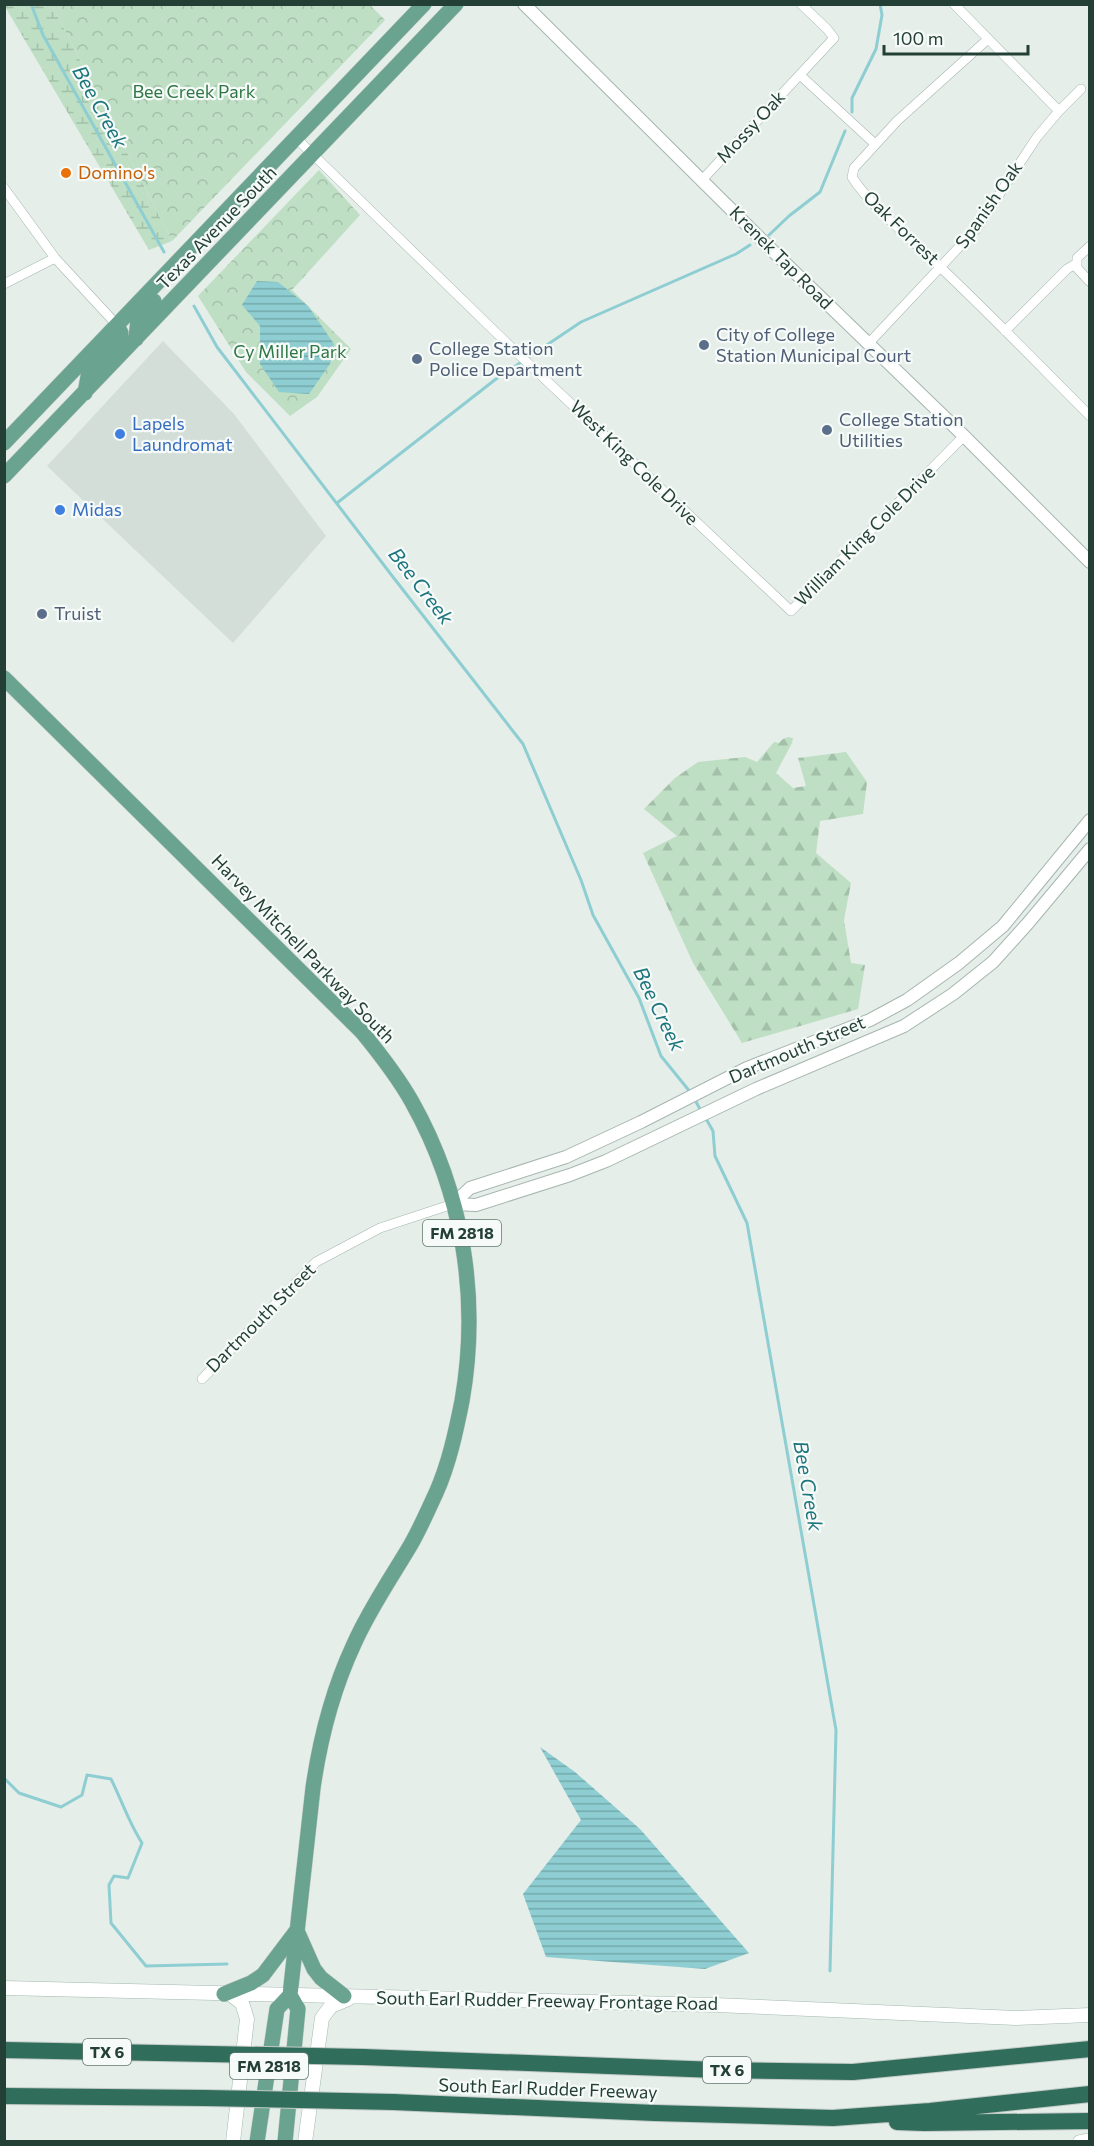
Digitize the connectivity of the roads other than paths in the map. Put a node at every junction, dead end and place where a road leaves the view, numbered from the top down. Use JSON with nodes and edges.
{"nodes":[{"id":1,"x":424,"y":4,"type":"edge"},
{"id":2,"x":456,"y":4,"type":"edge"},
{"id":3,"x":524,"y":4,"type":"edge"},
{"id":4,"x":801,"y":4,"type":"edge"},
{"id":5,"x":954,"y":4,"type":"edge"},
{"id":6,"x":988,"y":39,"type":"junction"},
{"id":7,"x":800,"y":75,"type":"junction"},
{"id":8,"x":1081,"y":89,"type":"dead end"},
{"id":9,"x":1059,"y":111,"type":"junction"},
{"id":10,"x":297,"y":139,"type":"junction"},
{"id":11,"x":875,"y":144,"type":"junction"},
{"id":12,"x":314,"y":155,"type":"junction"},
{"id":13,"x":702,"y":180,"type":"junction"},
{"id":14,"x":4,"y":188,"type":"edge"},
{"id":15,"x":1089,"y":246,"type":"edge"},
{"id":16,"x":55,"y":258,"type":"junction"},
{"id":17,"x":178,"y":262,"type":"junction"},
{"id":18,"x":1077,"y":263,"type":"junction"},
{"id":19,"x":941,"y":267,"type":"junction"},
{"id":20,"x":1089,"y":282,"type":"edge"},
{"id":21,"x":4,"y":284,"type":"edge"},
{"id":22,"x":117,"y":325,"type":"junction"},
{"id":23,"x":1005,"y":331,"type":"junction"},
{"id":24,"x":136,"y":339,"type":"junction"},
{"id":25,"x":868,"y":344,"type":"junction"},
{"id":26,"x":85,"y":393,"type":"junction"},
{"id":27,"x":1089,"y":416,"type":"edge"},
{"id":28,"x":964,"y":436,"type":"junction"},
{"id":29,"x":4,"y":444,"type":"edge"},
{"id":30,"x":4,"y":477,"type":"edge"},
{"id":31,"x":1089,"y":562,"type":"edge"},
{"id":32,"x":791,"y":611,"type":"joint"},
{"id":33,"x":4,"y":678,"type":"edge"},
{"id":34,"x":1089,"y":820,"type":"edge"},
{"id":35,"x":1089,"y":849,"type":"edge"},
{"id":36,"x":453,"y":1204,"type":"junction"},
{"id":37,"x":202,"y":1379,"type":"dead end"},
{"id":38,"x":297,"y":1930,"type":"junction"},
{"id":39,"x":4,"y":1988,"type":"edge"},
{"id":40,"x":227,"y":1994,"type":"junction"},
{"id":41,"x":290,"y":1995,"type":"junction"},
{"id":42,"x":348,"y":1996,"type":"junction"},
{"id":43,"x":1089,"y":2015,"type":"edge"},
{"id":44,"x":1089,"y":2038,"type":"edge"},
{"id":45,"x":4,"y":2043,"type":"edge"},
{"id":46,"x":1089,"y":2049,"type":"edge"},
{"id":47,"x":4,"y":2050,"type":"edge"},
{"id":48,"x":61,"y":2051,"type":"junction"},
{"id":49,"x":946,"y":2064,"type":"junction"},
{"id":50,"x":1089,"y":2094,"type":"edge"},
{"id":51,"x":4,"y":2097,"type":"edge"},
{"id":52,"x":833,"y":2118,"type":"junction"},
{"id":53,"x":1089,"y":2121,"type":"edge"},
{"id":54,"x":1089,"y":2140,"type":"edge"},
{"id":55,"x":233,"y":2142,"type":"edge"},
{"id":56,"x":257,"y":2142,"type":"edge"},
{"id":57,"x":285,"y":2142,"type":"edge"},
{"id":58,"x":306,"y":2142,"type":"edge"},
{"id":59,"x":1080,"y":2142,"type":"edge"}],
"edges":[{"from":1,"to":10,"type":"main road","name":"Texas Avenue South"},
{"from":2,"to":12,"type":"main road","name":"Texas Avenue South"},
{"from":3,"to":13,"type":"street","name":"Krenek Tap Road"},
{"from":4,"to":7,"type":"street","name":"Mossy Oak"},
{"from":5,"to":6,"type":"street"},
{"from":6,"to":9,"type":"street"},
{"from":6,"to":11,"type":"street","name":"Oak Forrest"},
{"from":7,"to":11,"type":"street","name":"Mossy Oak"},
{"from":7,"to":13,"type":"street","name":"Mossy Oak"},
{"from":8,"to":9,"type":"street","name":"Spanish Oak"},
{"from":9,"to":19,"type":"street","name":"Spanish Oak"},
{"from":10,"to":12,"type":"street","name":"West King Cole Drive"},
{"from":10,"to":17,"type":"main road","name":"Texas Avenue South"},
{"from":11,"to":19,"type":"street","name":"Oak Forrest"},
{"from":12,"to":24,"type":"main road","name":"Texas Avenue South"},
{"from":12,"to":32,"type":"street","name":"West King Cole Drive"},
{"from":13,"to":25,"type":"street","name":"Krenek Tap Road"},
{"from":14,"to":16,"type":"street"},
{"from":15,"to":18,"type":"street"},
{"from":16,"to":21,"type":"street"},
{"from":16,"to":22,"type":"street"},
{"from":17,"to":22,"type":"main road","name":"Texas Avenue South"},
{"from":17,"to":24,"type":"main road"},
{"from":18,"to":20,"type":"street"},
{"from":18,"to":23,"type":"street"},
{"from":19,"to":23,"type":"street","name":"Oak Forrest"},
{"from":19,"to":25,"type":"street","name":"Spanish Oak"},
{"from":22,"to":26,"type":"main road"},
{"from":22,"to":29,"type":"main road","name":"Texas Avenue South"},
{"from":23,"to":27,"type":"street","name":"Oak Forrest"},
{"from":24,"to":26,"type":"main road","name":"Texas Avenue South"},
{"from":25,"to":28,"type":"street","name":"Krenek Tap Road"},
{"from":26,"to":30,"type":"main road","name":"Texas Avenue South"},
{"from":28,"to":31,"type":"street","name":"Krenek Tap Road"},
{"from":28,"to":32,"type":"street","name":"William King Cole Drive"},
{"from":33,"to":36,"type":"main road","name":"Harvey Mitchell Parkway South","number":"FM 2818"},
{"from":34,"to":36,"type":"street","name":"Dartmouth Street"},
{"from":35,"to":36,"type":"street","name":"Dartmouth Street"},
{"from":36,"to":37,"type":"street","name":"Dartmouth Street"},
{"from":36,"to":38,"type":"main road","name":"Harvey Mitchell Parkway South","number":"FM 2818"},
{"from":38,"to":40,"type":"main road"},
{"from":38,"to":41,"type":"main road","name":"Harvey Mitchell Parkway South","number":"FM 2818"},
{"from":38,"to":42,"type":"main road"},
{"from":39,"to":40,"type":"main road","name":"South Earl Rudder Freeway Frontage Road"},
{"from":40,"to":41,"type":"main road","name":"South Earl Rudder Freeway Frontage Road"},
{"from":40,"to":55,"type":"main road"},
{"from":41,"to":42,"type":"main road","name":"South Earl Rudder Freeway Frontage Road"},
{"from":41,"to":56,"type":"main road","name":"Harvey Mitchell Parkway South","number":"FM 2818"},
{"from":41,"to":57,"type":"main road","name":"Harvey Mitchell Parkway South","number":"FM 2818"},
{"from":42,"to":43,"type":"main road","name":"South Earl Rudder Freeway Frontage Road"},
{"from":42,"to":58,"type":"main road"},
{"from":44,"to":49,"type":"highway"},
{"from":45,"to":48,"type":"highway"},
{"from":46,"to":49,"type":"highway","name":"South Earl Rudder Freeway","number":"TX 6"},
{"from":47,"to":48,"type":"highway","name":"South Earl Rudder Freeway","number":"TX 6"},
{"from":48,"to":49,"type":"highway","name":"South Earl Rudder Freeway","number":"TX 6","bridge":true},
{"from":50,"to":52,"type":"highway","name":"South Earl Rudder Freeway"},
{"from":51,"to":52,"type":"highway","name":"South Earl Rudder Freeway","bridge":true},
{"from":52,"to":53,"type":"highway"},
{"from":54,"to":59,"type":"main road"}]}
